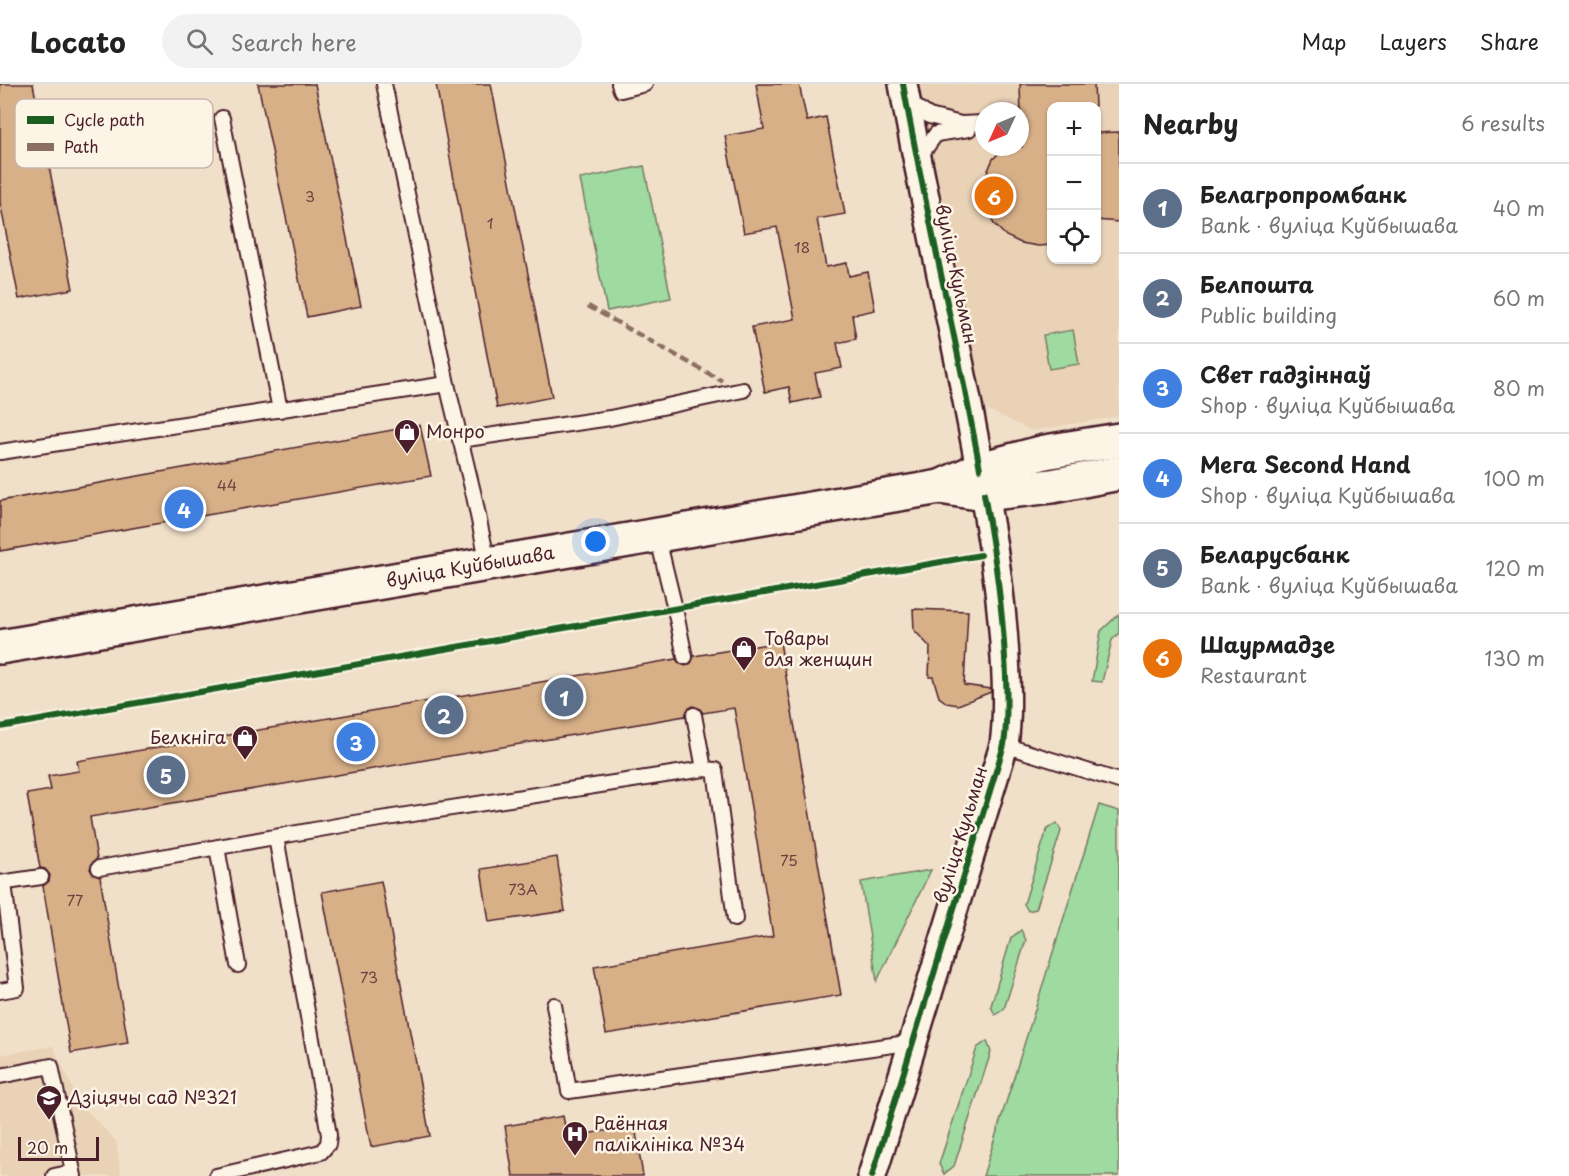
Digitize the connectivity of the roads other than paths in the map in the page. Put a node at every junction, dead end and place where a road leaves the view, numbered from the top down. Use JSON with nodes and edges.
{"nodes":[{"id":1,"x":384,"y":84,"type":"edge"},
{"id":2,"x":620,"y":84,"type":"edge"},
{"id":3,"x":645,"y":84,"type":"edge"},
{"id":4,"x":904,"y":92,"type":"edge"},
{"id":5,"x":222,"y":118,"type":"dead end"},
{"id":6,"x":975,"y":125,"type":"edge"},
{"id":7,"x":975,"y":127,"type":"edge"},
{"id":8,"x":917,"y":161,"type":"junction"},
{"id":9,"x":447,"y":384,"type":"junction"},
{"id":10,"x":743,"y":390,"type":"dead end"},
{"id":11,"x":280,"y":410,"type":"junction"},
{"id":12,"x":460,"y":440,"type":"junction"},
{"id":13,"x":1119,"y":440,"type":"edge"},
{"id":14,"x":0,"y":449,"type":"edge"},
{"id":15,"x":1119,"y":473,"type":"edge"},
{"id":16,"x":982,"y":482,"type":"junction"},
{"id":17,"x":657,"y":535,"type":"junction"},
{"id":18,"x":488,"y":564,"type":"junction"},
{"id":19,"x":0,"y":647,"type":"edge"},
{"id":20,"x":685,"y":657,"type":"dead end"},
{"id":21,"x":694,"y":715,"type":"dead end"},
{"id":22,"x":1004,"y":745,"type":"junction"},
{"id":23,"x":704,"y":769,"type":"junction"},
{"id":24,"x":1119,"y":781,"type":"edge"},
{"id":25,"x":276,"y":837,"type":"junction"},
{"id":26,"x":217,"y":847,"type":"junction"},
{"id":27,"x":99,"y":868,"type":"dead end"},
{"id":28,"x":41,"y":877,"type":"dead end"},
{"id":29,"x":2,"y":883,"type":"edge"},
{"id":30,"x":735,"y":919,"type":"dead end"},
{"id":31,"x":238,"y":965,"type":"dead end"},
{"id":32,"x":0,"y":991,"type":"edge"},
{"id":33,"x":554,"y":1005,"type":"dead end"},
{"id":34,"x":914,"y":1042,"type":"junction"},
{"id":35,"x":0,"y":1076,"type":"edge"},
{"id":36,"x":73,"y":1174,"type":"edge"},
{"id":37,"x":54,"y":1176,"type":"edge"},
{"id":38,"x":216,"y":1176,"type":"edge"},
{"id":39,"x":872,"y":1176,"type":"edge"}],
"edges":[{"from":1,"to":9,"type":"lane"},
{"from":2,"to":3,"type":"lane"},
{"from":4,"to":6,"type":"lane"},
{"from":4,"to":8,"type":"street","name":"вуліца Кульман"},
{"from":5,"to":11,"type":"lane"},
{"from":7,"to":8,"type":"lane"},
{"from":8,"to":16,"type":"street","name":"вуліца Кульман"},
{"from":9,"to":11,"type":"lane"},
{"from":9,"to":12,"type":"lane"},
{"from":10,"to":12,"type":"lane"},
{"from":11,"to":14,"type":"lane"},
{"from":12,"to":18,"type":"lane"},
{"from":13,"to":16,"type":"main road","name":"вуліца Куйбышава"},
{"from":15,"to":16,"type":"main road","name":"вуліца Куйбышава"},
{"from":16,"to":17,"type":"main road","name":"вуліца Куйбышава"},
{"from":16,"to":22,"type":"street","name":"вуліца Кульман"},
{"from":17,"to":18,"type":"main road","name":"вуліца Куйбышава"},
{"from":17,"to":20,"type":"lane"},
{"from":18,"to":19,"type":"main road","name":"вуліца Куйбышава"},
{"from":21,"to":23,"type":"lane"},
{"from":22,"to":24,"type":"lane"},
{"from":22,"to":34,"type":"street","name":"вуліца Кульман"},
{"from":23,"to":25,"type":"lane"},
{"from":23,"to":30,"type":"lane"},
{"from":25,"to":26,"type":"lane"},
{"from":25,"to":38,"type":"lane"},
{"from":26,"to":27,"type":"lane"},
{"from":26,"to":31,"type":"lane"},
{"from":28,"to":29,"type":"lane"},
{"from":29,"to":32,"type":"lane"},
{"from":33,"to":34,"type":"lane"},
{"from":34,"to":39,"type":"street","name":"вуліца Кульман"},
{"from":35,"to":36,"type":"lane"},
{"from":36,"to":37,"type":"lane"}]}
